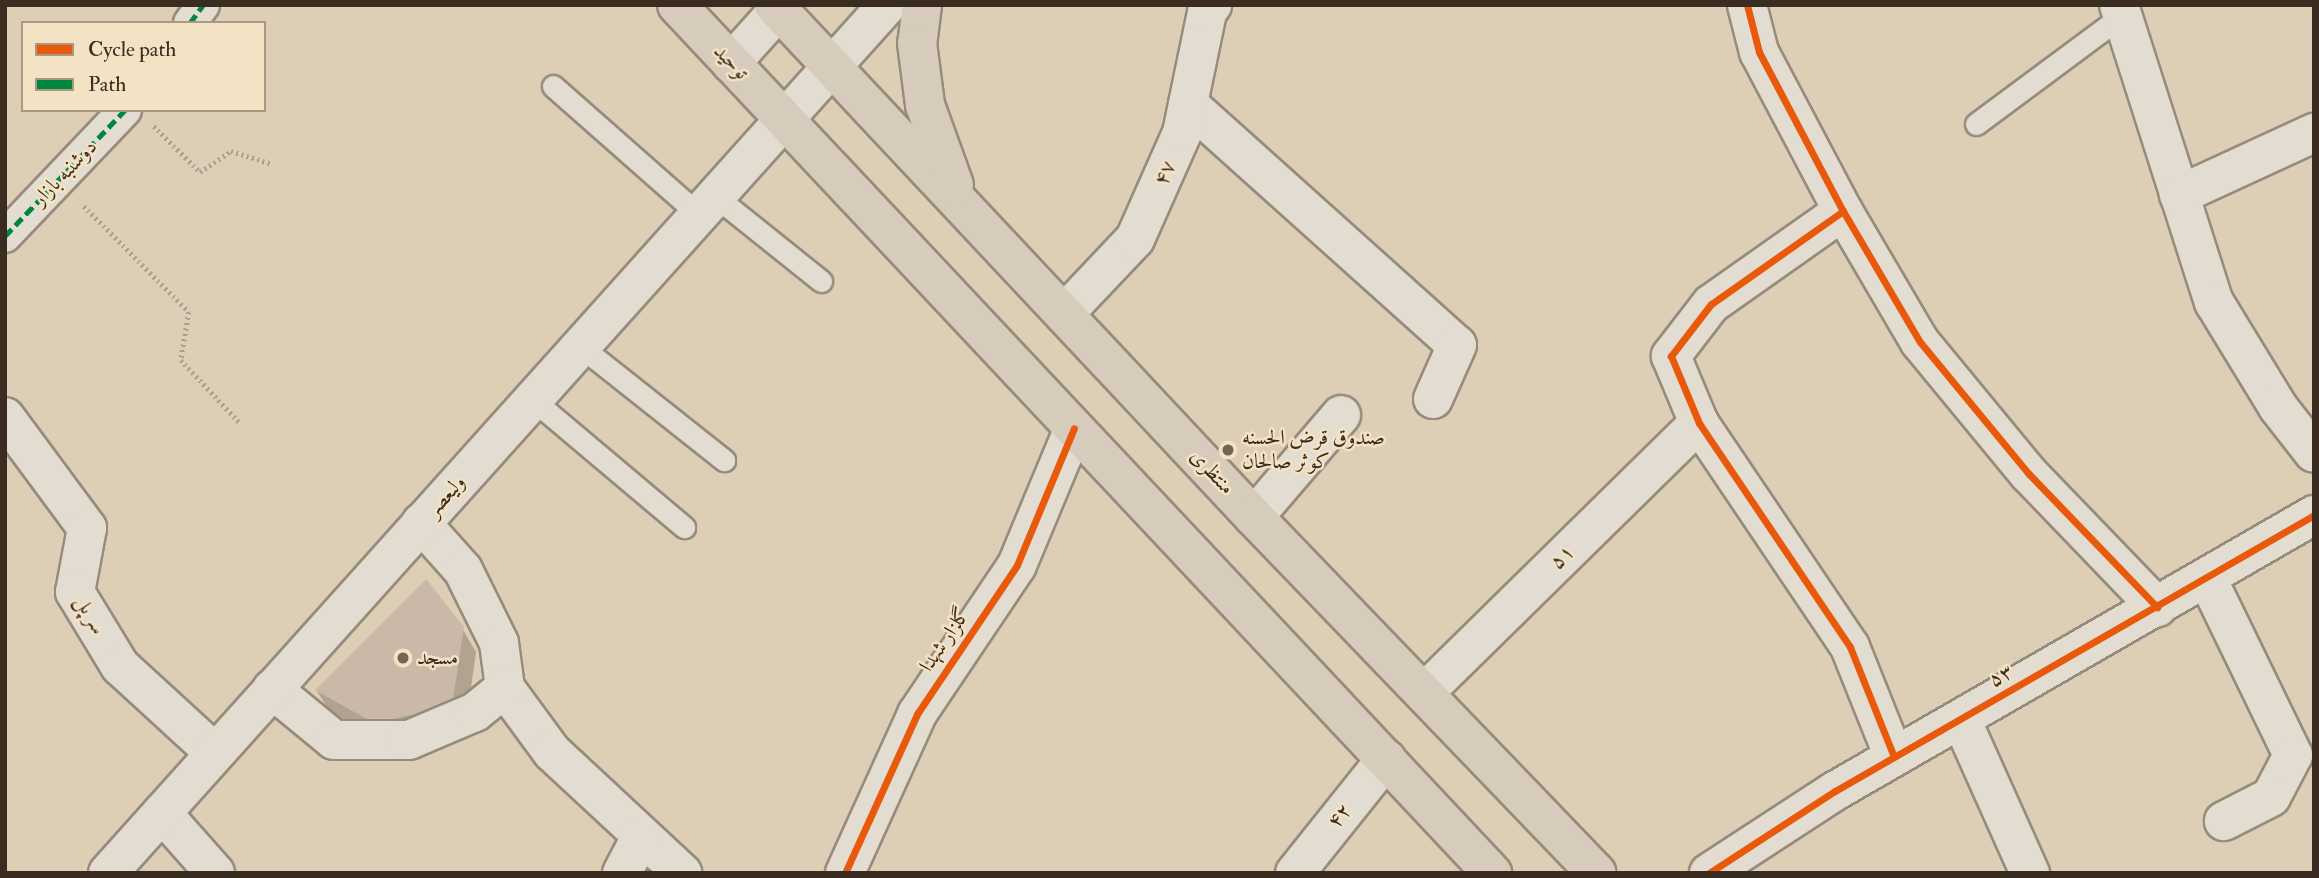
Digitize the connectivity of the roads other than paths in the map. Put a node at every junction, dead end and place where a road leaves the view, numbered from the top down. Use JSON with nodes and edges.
{"nodes":[{"id":1,"x":203,"y":5,"type":"edge"},
{"id":2,"x":677,"y":5,"type":"edge"},
{"id":3,"x":887,"y":5,"type":"edge"},
{"id":4,"x":922,"y":5,"type":"edge"},
{"id":5,"x":1212,"y":5,"type":"edge"},
{"id":6,"x":1747,"y":5,"type":"edge"},
{"id":7,"x":779,"y":7,"type":"edge"},
{"id":8,"x":2121,"y":10,"type":"edge"},
{"id":9,"x":191,"y":21,"type":"edge"},
{"id":10,"x":731,"y":62,"type":"junction"},
{"id":11,"x":833,"y":65,"type":"junction"},
{"id":12,"x":553,"y":86,"type":"dead end"},
{"id":13,"x":1188,"y":104,"type":"junction"},
{"id":14,"x":136,"y":115,"type":"edge"},
{"id":15,"x":785,"y":119,"type":"junction"},
{"id":16,"x":1976,"y":124,"type":"dead end"},
{"id":17,"x":2314,"y":133,"type":"edge"},
{"id":18,"x":2179,"y":195,"type":"junction"},
{"id":19,"x":961,"y":204,"type":"junction"},
{"id":20,"x":707,"y":205,"type":"junction"},
{"id":21,"x":1843,"y":211,"type":"junction"},
{"id":22,"x":5,"y":236,"type":"edge"},
{"id":23,"x":821,"y":281,"type":"dead end"},
{"id":24,"x":1064,"y":314,"type":"junction"},
{"id":25,"x":580,"y":346,"type":"junction"},
{"id":26,"x":532,"y":399,"type":"junction"},
{"id":27,"x":1433,"y":399,"type":"dead end"},
{"id":28,"x":1341,"y":415,"type":"dead end"},
{"id":29,"x":5,"y":417,"type":"edge"},
{"id":30,"x":1699,"y":424,"type":"junction"},
{"id":31,"x":1074,"y":428,"type":"junction"},
{"id":32,"x":2314,"y":453,"type":"edge"},
{"id":33,"x":724,"y":460,"type":"dead end"},
{"id":34,"x":2314,"y":515,"type":"edge"},
{"id":35,"x":1254,"y":517,"type":"junction"},
{"id":36,"x":421,"y":523,"type":"junction"},
{"id":37,"x":684,"y":527,"type":"dead end"},
{"id":38,"x":2207,"y":578,"type":"junction"},
{"id":39,"x":2157,"y":607,"type":"junction"},
{"id":40,"x":506,"y":688,"type":"junction"},
{"id":41,"x":272,"y":689,"type":"junction"},
{"id":42,"x":1426,"y":691,"type":"junction"},
{"id":43,"x":1961,"y":719,"type":"junction"},
{"id":44,"x":215,"y":753,"type":"junction"},
{"id":45,"x":1894,"y":757,"type":"junction"},
{"id":46,"x":1386,"y":759,"type":"junction"},
{"id":47,"x":162,"y":813,"type":"junction"},
{"id":48,"x":2224,"y":821,"type":"dead end"},
{"id":49,"x":641,"y":837,"type":"junction"},
{"id":50,"x":108,"y":873,"type":"edge"},
{"id":51,"x":215,"y":873,"type":"edge"},
{"id":52,"x":622,"y":873,"type":"edge"},
{"id":53,"x":682,"y":873,"type":"edge"},
{"id":54,"x":845,"y":873,"type":"edge"},
{"id":55,"x":1295,"y":873,"type":"edge"},
{"id":56,"x":1492,"y":873,"type":"edge"},
{"id":57,"x":1597,"y":873,"type":"edge"},
{"id":58,"x":1709,"y":873,"type":"edge"},
{"id":59,"x":2030,"y":873,"type":"edge"}],
"edges":[{"from":1,"to":9,"type":"street"},
{"from":2,"to":10,"type":"main road","name":"توحید"},
{"from":3,"to":11,"type":"street","name":"ولیعصر"},
{"from":4,"to":19,"type":"main road"},
{"from":5,"to":13,"type":"street","name":"۴۷"},
{"from":6,"to":21,"type":"street"},
{"from":7,"to":10,"type":"street"},
{"from":7,"to":11,"type":"main road"},
{"from":8,"to":16,"type":"lane"},
{"from":8,"to":18,"type":"street"},
{"from":10,"to":15,"type":"main road","name":"توحید"},
{"from":11,"to":15,"type":"street","name":"ولیعصر"},
{"from":11,"to":19,"type":"main road","name":"منتظری"},
{"from":12,"to":20,"type":"lane"},
{"from":13,"to":24,"type":"street","name":"۴۷"},
{"from":13,"to":27,"type":"street"},
{"from":14,"to":22,"type":"street","name":"دوشنبه بازار"},
{"from":15,"to":20,"type":"street","name":"ولیعصر"},
{"from":15,"to":31,"type":"main road"},
{"from":17,"to":18,"type":"street"},
{"from":18,"to":32,"type":"street"},
{"from":19,"to":24,"type":"main road","name":"منتظری"},
{"from":20,"to":23,"type":"lane"},
{"from":20,"to":25,"type":"street","name":"ولیعصر"},
{"from":21,"to":30,"type":"street"},
{"from":21,"to":39,"type":"street"},
{"from":24,"to":35,"type":"main road","name":"منتظری"},
{"from":25,"to":26,"type":"street","name":"ولیعصر"},
{"from":25,"to":33,"type":"lane"},
{"from":26,"to":36,"type":"street","name":"ولیعصر"},
{"from":26,"to":37,"type":"lane"},
{"from":28,"to":35,"type":"street"},
{"from":29,"to":44,"type":"street","name":"سر پل"},
{"from":30,"to":42,"type":"street","name":"۵۱"},
{"from":30,"to":45,"type":"street"},
{"from":31,"to":46,"type":"main road"},
{"from":31,"to":54,"type":"street","name":"گلزار شهدا"},
{"from":34,"to":38,"type":"street","name":"۵۳"},
{"from":35,"to":42,"type":"main road","name":"منتظری"},
{"from":36,"to":40,"type":"street"},
{"from":36,"to":41,"type":"street","name":"ولیعصر"},
{"from":38,"to":39,"type":"street","name":"۵۳"},
{"from":38,"to":48,"type":"street"},
{"from":39,"to":43,"type":"street","name":"۵۳"},
{"from":40,"to":41,"type":"street"},
{"from":40,"to":49,"type":"street"},
{"from":41,"to":44,"type":"street","name":"ولیعصر"},
{"from":42,"to":57,"type":"main road","name":"منتظری"},
{"from":43,"to":45,"type":"street","name":"۵۳"},
{"from":43,"to":59,"type":"street"},
{"from":44,"to":47,"type":"street","name":"ولیعصر"},
{"from":45,"to":58,"type":"street","name":"۵۳"},
{"from":46,"to":55,"type":"street","name":"۴۲"},
{"from":46,"to":56,"type":"main road"},
{"from":47,"to":50,"type":"street","name":"ولیعصر"},
{"from":47,"to":51,"type":"street"},
{"from":49,"to":52,"type":"street"},
{"from":49,"to":53,"type":"street"}]}
